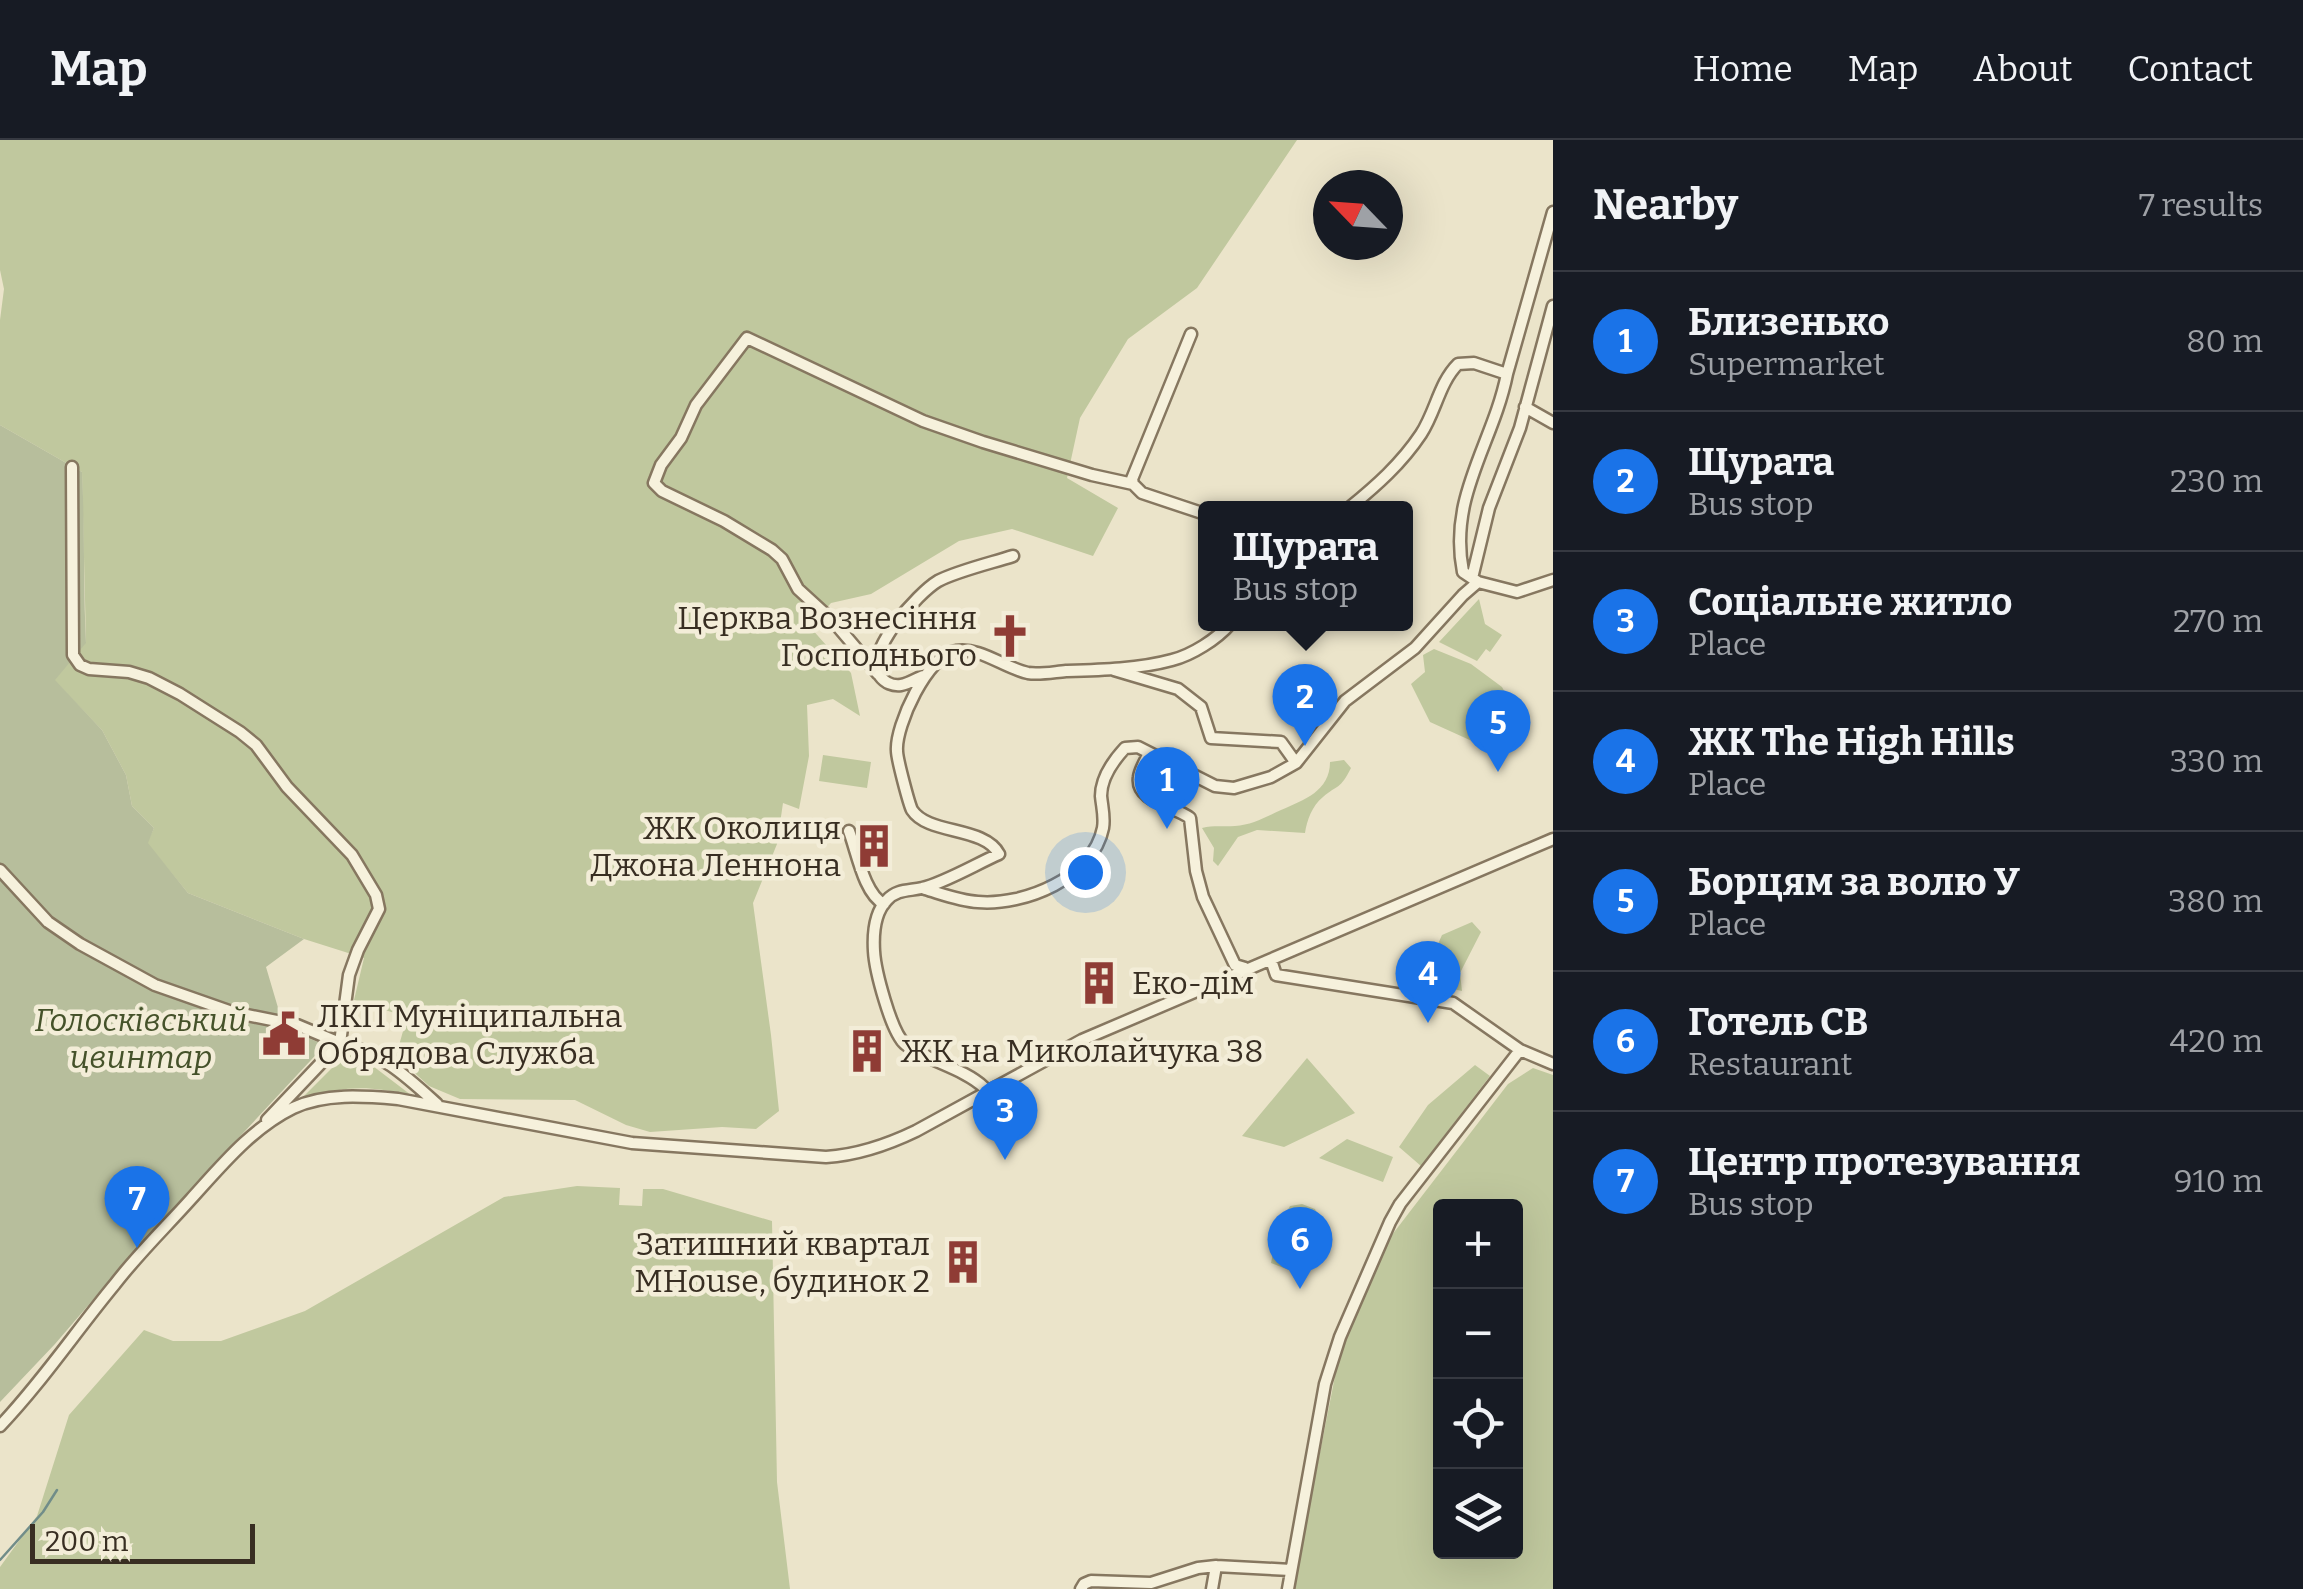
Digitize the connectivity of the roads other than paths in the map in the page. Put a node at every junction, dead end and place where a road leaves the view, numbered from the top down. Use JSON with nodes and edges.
{"nodes":[{"id":1,"x":1553,"y":212,"type":"edge"},
{"id":2,"x":1553,"y":306,"type":"edge"},
{"id":3,"x":1191,"y":334,"type":"dead end"},
{"id":4,"x":1507,"y":374,"type":"junction"},
{"id":5,"x":1525,"y":407,"type":"junction"},
{"id":6,"x":1553,"y":423,"type":"edge"},
{"id":7,"x":72,"y":467,"type":"dead end"},
{"id":8,"x":1133,"y":484,"type":"junction"},
{"id":9,"x":1357,"y":501,"type":"edge"},
{"id":10,"x":1198,"y":512,"type":"edge"},
{"id":11,"x":1013,"y":556,"type":"dead end"},
{"id":12,"x":1475,"y":580,"type":"junction"},
{"id":13,"x":1553,"y":580,"type":"edge"},
{"id":14,"x":1221,"y":631,"type":"edge"},
{"id":15,"x":1111,"y":669,"type":"junction"},
{"id":16,"x":878,"y":674,"type":"junction"},
{"id":17,"x":924,"y":676,"type":"junction"},
{"id":18,"x":1149,"y":753,"type":"junction"},
{"id":19,"x":1296,"y":763,"type":"junction"},
{"id":20,"x":849,"y":831,"type":"dead end"},
{"id":21,"x":1553,"y":839,"type":"edge"},
{"id":22,"x":0,"y":870,"type":"edge"},
{"id":23,"x":924,"y":888,"type":"junction"},
{"id":24,"x":884,"y":904,"type":"junction"},
{"id":25,"x":1271,"y":960,"type":"junction"},
{"id":26,"x":1246,"y":968,"type":"junction"},
{"id":27,"x":340,"y":1043,"type":"junction"},
{"id":28,"x":1520,"y":1050,"type":"junction"},
{"id":29,"x":1553,"y":1064,"type":"edge"},
{"id":30,"x":989,"y":1093,"type":"junction"},
{"id":31,"x":438,"y":1105,"type":"junction"},
{"id":32,"x":260,"y":1128,"type":"junction"},
{"id":33,"x":994,"y":1132,"type":"dead end"},
{"id":34,"x":0,"y":1426,"type":"edge"},
{"id":35,"x":1216,"y":1566,"type":"junction"},
{"id":36,"x":1291,"y":1570,"type":"junction"},
{"id":37,"x":1174,"y":1576,"type":"junction"},
{"id":38,"x":1081,"y":1589,"type":"edge"},
{"id":39,"x":1169,"y":1589,"type":"edge"},
{"id":40,"x":1212,"y":1589,"type":"edge"},
{"id":41,"x":1288,"y":1589,"type":"edge"}],
"edges":[{"from":1,"to":4,"type":"street"},
{"from":2,"to":5,"type":"street"},
{"from":3,"to":8,"type":"street"},
{"from":4,"to":9,"type":"street"},
{"from":4,"to":12,"type":"street"},
{"from":5,"to":6,"type":"street"},
{"from":5,"to":12,"type":"street"},
{"from":7,"to":27,"type":"street"},
{"from":8,"to":10,"type":"street"},
{"from":8,"to":16,"type":"street"},
{"from":11,"to":16,"type":"street"},
{"from":12,"to":13,"type":"street"},
{"from":12,"to":19,"type":"street"},
{"from":14,"to":15,"type":"street"},
{"from":15,"to":17,"type":"street"},
{"from":15,"to":19,"type":"street"},
{"from":16,"to":17,"type":"street"},
{"from":17,"to":23,"type":"street"},
{"from":18,"to":19,"type":"street"},
{"from":18,"to":23,"type":"street"},
{"from":18,"to":26,"type":"street"},
{"from":20,"to":24,"type":"street"},
{"from":21,"to":25,"type":"street"},
{"from":22,"to":27,"type":"street"},
{"from":23,"to":24,"type":"street"},
{"from":24,"to":30,"type":"street"},
{"from":25,"to":26,"type":"street"},
{"from":25,"to":28,"type":"street"},
{"from":26,"to":30,"type":"street"},
{"from":27,"to":31,"type":"street"},
{"from":27,"to":32,"type":"street"},
{"from":28,"to":29,"type":"street"},
{"from":28,"to":36,"type":"street"},
{"from":30,"to":31,"type":"street"},
{"from":30,"to":33,"type":"street"},
{"from":31,"to":32,"type":"street"},
{"from":32,"to":34,"type":"street"},
{"from":35,"to":36,"type":"street"},
{"from":35,"to":37,"type":"street"},
{"from":35,"to":40,"type":"street"},
{"from":36,"to":41,"type":"street"},
{"from":37,"to":38,"type":"street"},
{"from":37,"to":39,"type":"street"}]}
